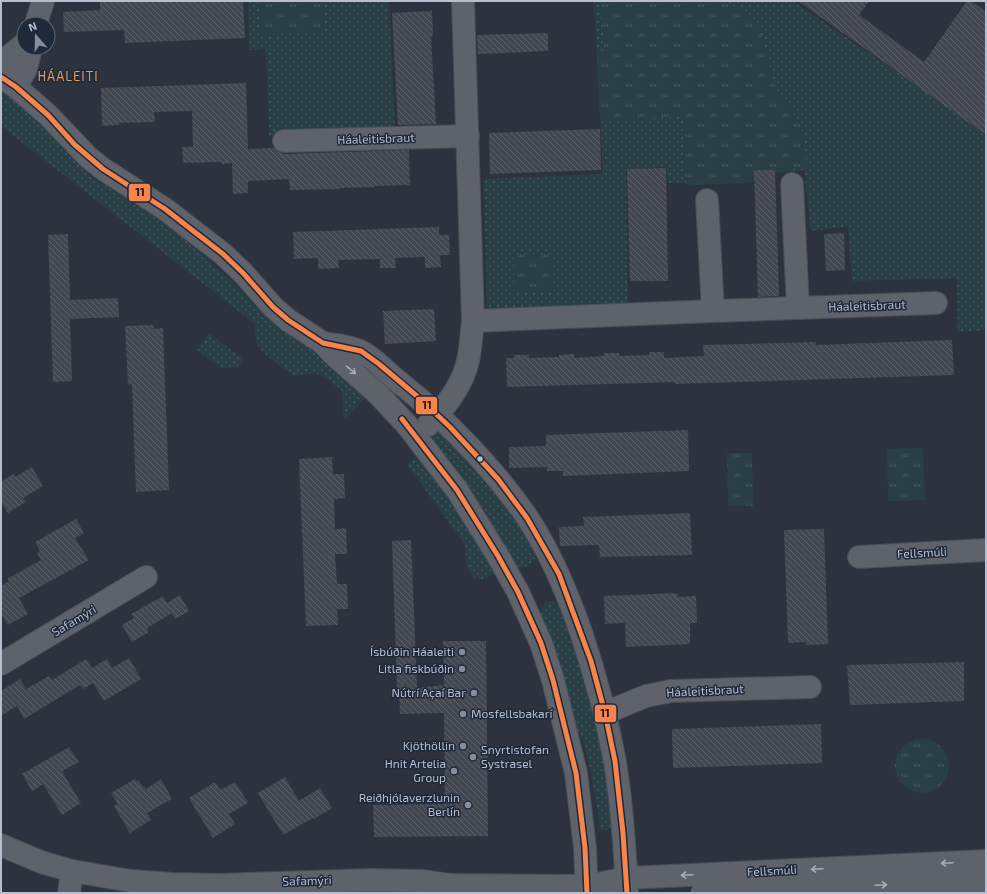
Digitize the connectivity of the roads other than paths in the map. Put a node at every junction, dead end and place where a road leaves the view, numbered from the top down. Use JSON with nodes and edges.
{"nodes":[{"id":1,"x":43,"y":1,"type":"edge"},
{"id":2,"x":463,"y":1,"type":"edge"},
{"id":3,"x":38,"y":16,"type":"edge"},
{"id":4,"x":16,"y":50,"type":"edge"},
{"id":5,"x":29,"y":56,"type":"edge"},
{"id":6,"x":1,"y":68,"type":"edge"},
{"id":7,"x":9,"y":82,"type":"edge"},
{"id":8,"x":468,"y":136,"type":"junction"},
{"id":9,"x":284,"y":141,"type":"dead end"},
{"id":10,"x":792,"y":184,"type":"dead end"},
{"id":11,"x":708,"y":200,"type":"dead end"},
{"id":12,"x":936,"y":303,"type":"dead end"},
{"id":13,"x":798,"y":308,"type":"junction"},
{"id":14,"x":713,"y":311,"type":"junction"},
{"id":15,"x":473,"y":321,"type":"junction"},
{"id":16,"x":323,"y":343,"type":"junction"},
{"id":17,"x":437,"y":415,"type":"junction"},
{"id":18,"x":416,"y":437,"type":"junction"},
{"id":19,"x":986,"y":550,"type":"edge"},
{"id":20,"x":859,"y":557,"type":"dead end"},
{"id":21,"x":146,"y":577,"type":"dead end"},
{"id":22,"x":1,"y":664,"type":"edge"},
{"id":23,"x":810,"y":687,"type":"dead end"},
{"id":24,"x":605,"y":713,"type":"junction"},
{"id":25,"x":1,"y":845,"type":"edge"},
{"id":26,"x":986,"y":861,"type":"edge"},
{"id":27,"x":72,"y":871,"type":"junction"},
{"id":28,"x":986,"y":881,"type":"edge"},
{"id":29,"x":371,"y":886,"type":"edge"},
{"id":30,"x":623,"y":888,"type":"edge"},
{"id":31,"x":219,"y":889,"type":"edge"},
{"id":32,"x":587,"y":890,"type":"edge"},
{"id":33,"x":69,"y":893,"type":"edge"},
{"id":34,"x":702,"y":893,"type":"edge"}],
"edges":[{"from":1,"to":3,"type":"street"},
{"from":2,"to":8,"type":"street"},
{"from":4,"to":6,"type":"street"},
{"from":5,"to":7,"type":"street"},
{"from":7,"to":16,"type":"street"},
{"from":8,"to":9,"type":"street","name":"Háaleitisbraut"},
{"from":8,"to":15,"type":"street"},
{"from":10,"to":13,"type":"street"},
{"from":11,"to":14,"type":"street"},
{"from":12,"to":13,"type":"street","name":"Háaleitisbraut"},
{"from":13,"to":14,"type":"street","name":"Háaleitisbraut"},
{"from":14,"to":15,"type":"street","name":"Háaleitisbraut"},
{"from":15,"to":17,"type":"street"},
{"from":16,"to":17,"type":"street"},
{"from":16,"to":18,"type":"street","one_way":true},
{"from":17,"to":18,"type":"street"},
{"from":17,"to":24,"type":"street"},
{"from":18,"to":32,"type":"street"},
{"from":19,"to":20,"type":"street","name":"Fellsmúli"},
{"from":21,"to":22,"type":"street","name":"Safamýri"},
{"from":23,"to":24,"type":"street","name":"Háaleitisbraut"},
{"from":24,"to":30,"type":"street"},
{"from":25,"to":27,"type":"street","name":"Safamýri"},
{"from":26,"to":30,"type":"street","name":"Fellsmúli","one_way":true},
{"from":27,"to":31,"type":"street","name":"Safamýri"},
{"from":27,"to":33,"type":"street"},
{"from":34,"to":28,"type":"street","name":"Fellsmúli","one_way":true},
{"from":29,"to":31,"type":"street","name":"Safamýri"},
{"from":29,"to":32,"type":"street","name":"Safamýri"},
{"from":30,"to":32,"type":"street","name":"Fellsmúli"}]}
